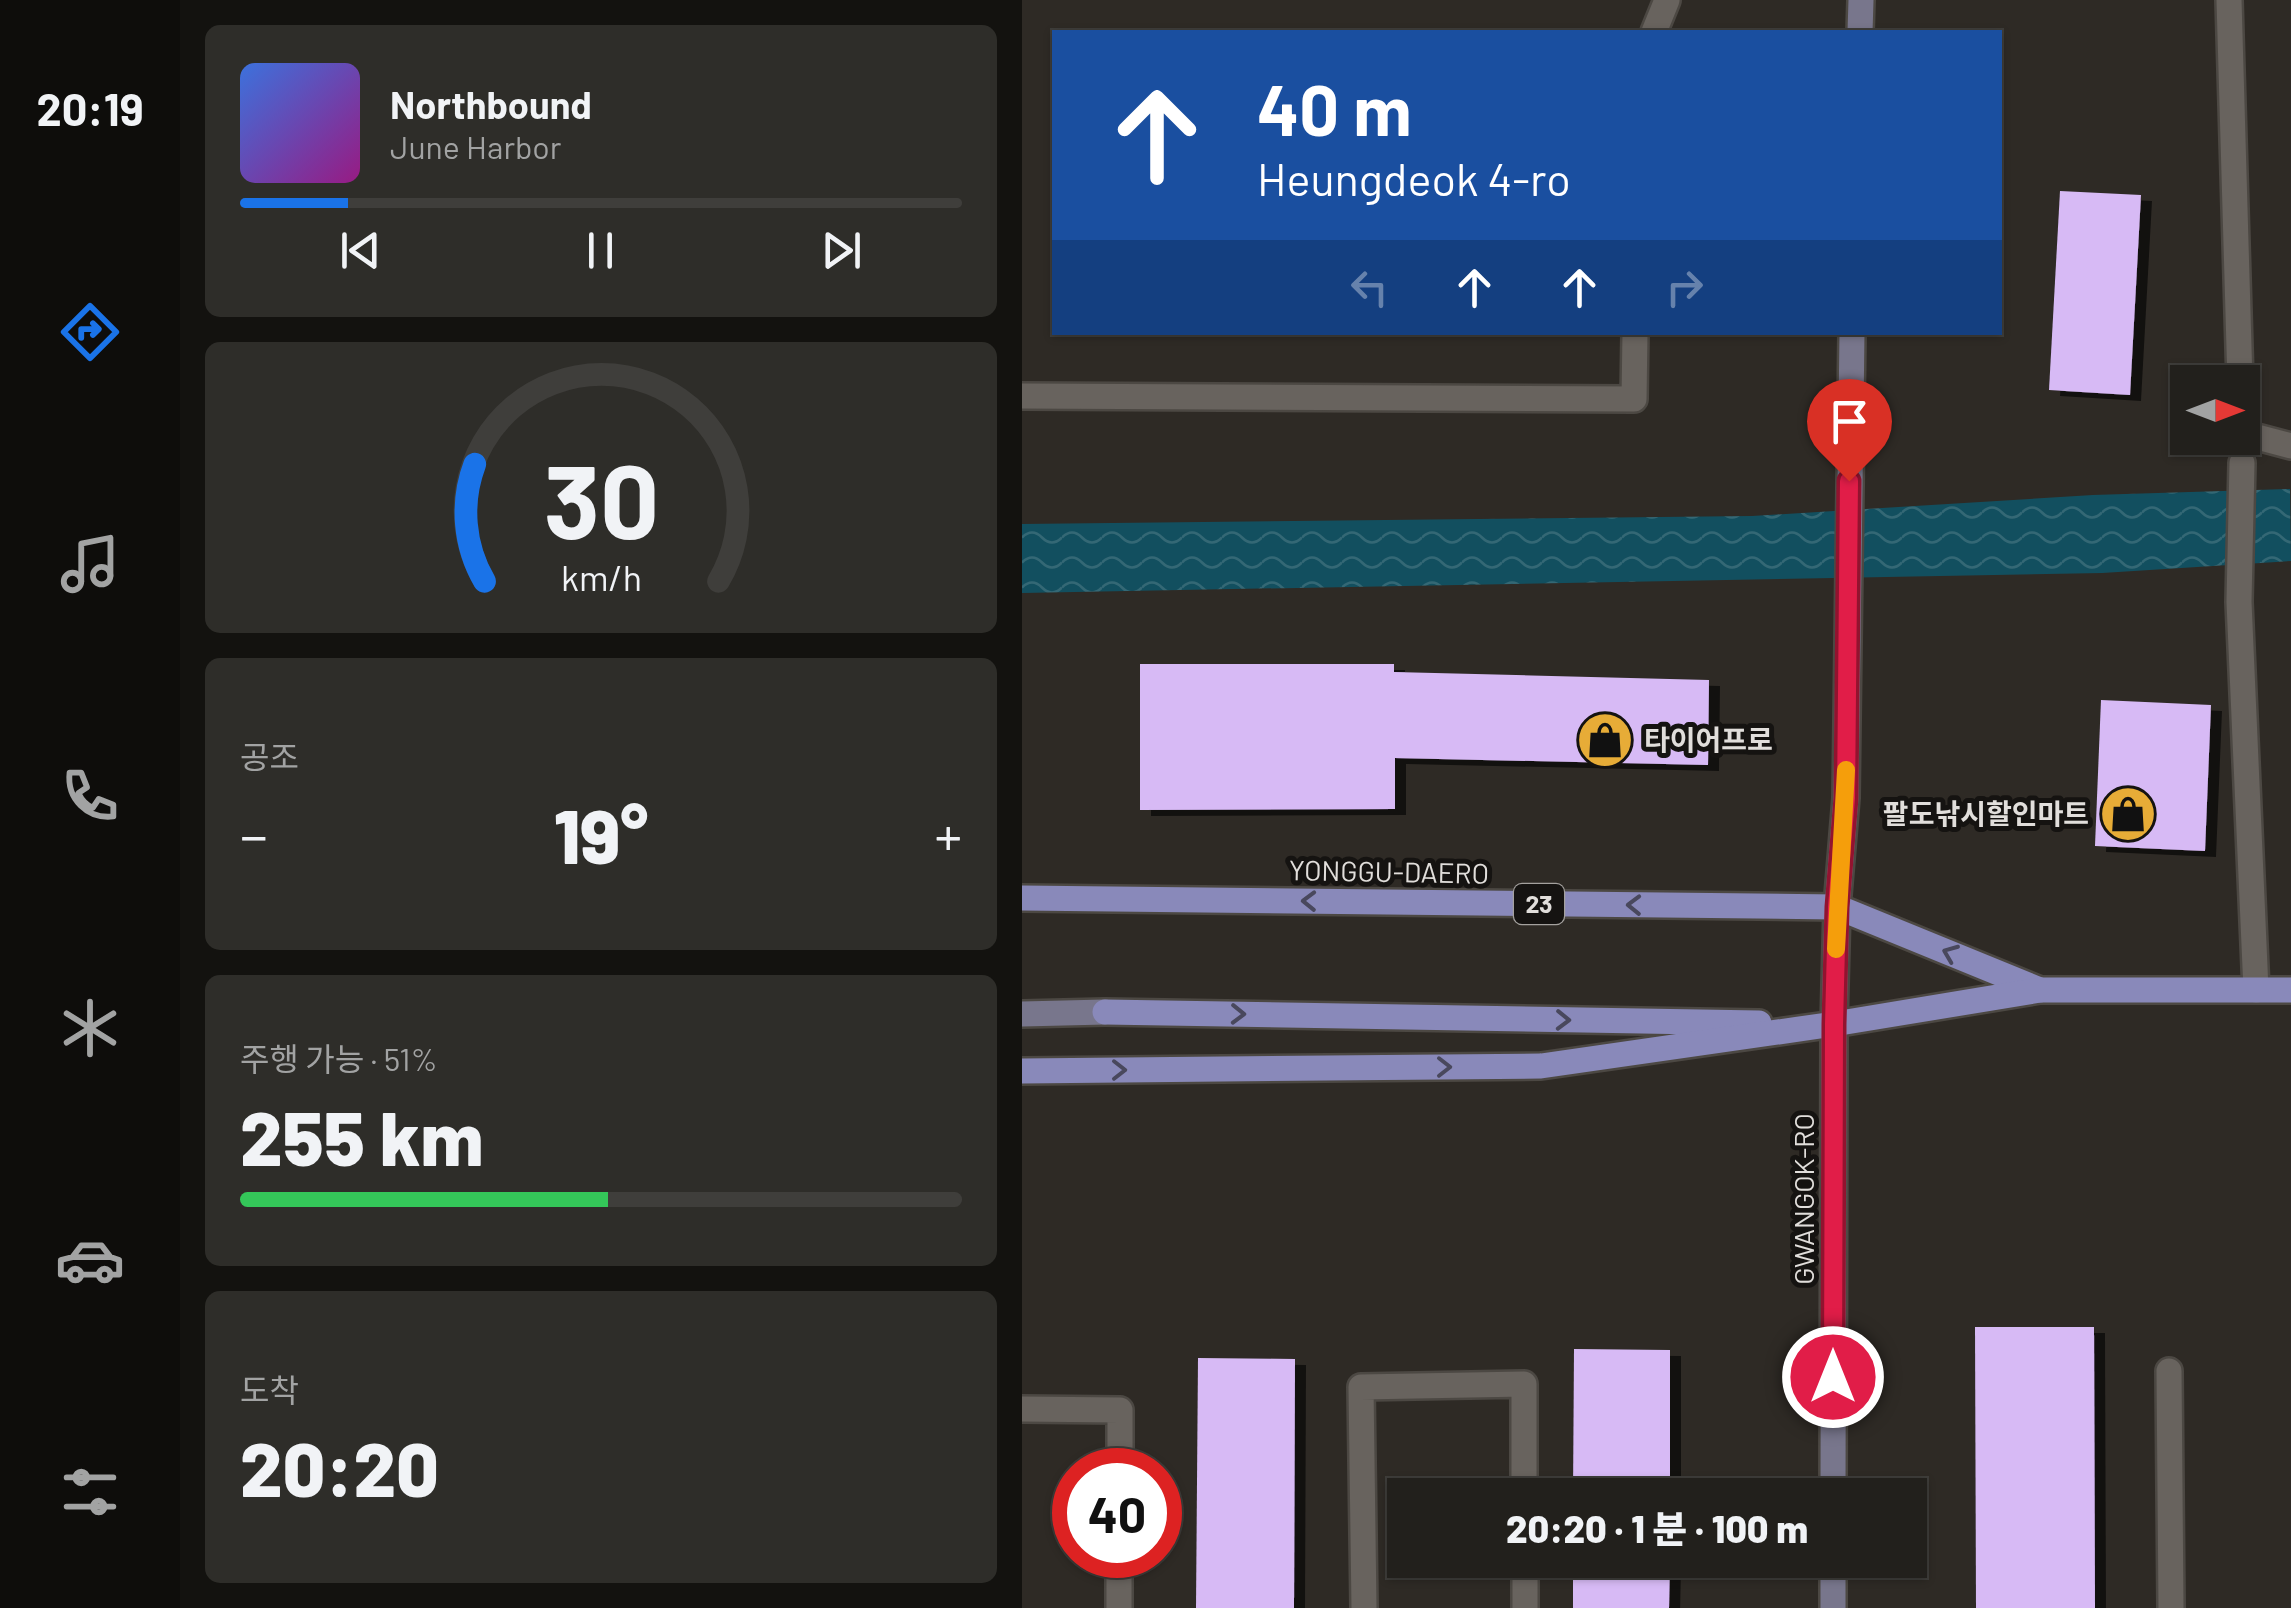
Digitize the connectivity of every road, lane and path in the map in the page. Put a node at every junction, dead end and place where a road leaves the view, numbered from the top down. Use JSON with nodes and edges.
{"nodes":[{"id":1,"x":1667,"y":0,"type":"edge"},
{"id":2,"x":1861,"y":0,"type":"edge"},
{"id":3,"x":2229,"y":0,"type":"edge"},
{"id":4,"x":1655,"y":30,"type":"edge"},
{"id":5,"x":1860,"y":30,"type":"edge"},
{"id":6,"x":1635,"y":335,"type":"edge"},
{"id":7,"x":1852,"y":335,"type":"edge"},
{"id":8,"x":2240,"y":365,"type":"edge"},
{"id":9,"x":1022,"y":396,"type":"edge"},
{"id":10,"x":2260,"y":445,"type":"edge"},
{"id":11,"x":2290,"y":446,"type":"edge"},
{"id":12,"x":2242,"y":455,"type":"edge"},
{"id":13,"x":1022,"y":898,"type":"edge"},
{"id":14,"x":1837,"y":907,"type":"junction"},
{"id":15,"x":2040,"y":990,"type":"junction"},
{"id":16,"x":2256,"y":990,"type":"junction"},
{"id":17,"x":2290,"y":990,"type":"edge"},
{"id":18,"x":1105,"y":1012,"type":"joint"},
{"id":19,"x":1022,"y":1014,"type":"edge"},
{"id":20,"x":1834,"y":1024,"type":"junction"},
{"id":21,"x":1022,"y":1070,"type":"edge"},
{"id":22,"x":2169,"y":1371,"type":"dead end"},
{"id":23,"x":1022,"y":1409,"type":"edge"},
{"id":24,"x":1120,"y":1448,"type":"edge"},
{"id":25,"x":1524,"y":1478,"type":"edge"},
{"id":26,"x":1833,"y":1478,"type":"edge"},
{"id":27,"x":1119,"y":1578,"type":"edge"},
{"id":28,"x":1525,"y":1578,"type":"edge"},
{"id":29,"x":1833,"y":1578,"type":"edge"},
{"id":30,"x":1119,"y":1608,"type":"edge"},
{"id":31,"x":1364,"y":1608,"type":"edge"},
{"id":32,"x":1525,"y":1608,"type":"edge"},
{"id":33,"x":1832,"y":1608,"type":"edge"},
{"id":34,"x":2171,"y":1608,"type":"edge"}],
"edges":[{"from":1,"to":4,"type":"street"},
{"from":2,"to":5,"type":"street"},
{"from":3,"to":8,"type":"street"},
{"from":6,"to":9,"type":"street"},
{"from":7,"to":14,"type":"street","name":"GWANGOK-RO"},
{"from":10,"to":11,"type":"street"},
{"from":12,"to":16,"type":"street"},
{"from":14,"to":13,"type":"main road","name":"YONGGU-DAERO","number":"23","one_way":true},
{"from":15,"to":14,"type":"main road","name":"YONGGU-DAERO","number":"23","one_way":true},
{"from":14,"to":20,"type":"street","name":"GWANGOK-RO"},
{"from":15,"to":16,"type":"main road","name":"YONGGU-DAERO","number":"23"},
{"from":15,"to":20,"type":"main road","name":"YONGGU-DAERO"},
{"from":16,"to":17,"type":"main road","name":"YONGGU-DAERO","number":"23"},
{"from":18,"to":19,"type":"street"},
{"from":18,"to":20,"type":"main road","name":"YONGGU-DAERO","one_way":true},
{"from":21,"to":20,"type":"main road","name":"YONGGU-DAERO","one_way":true},
{"from":20,"to":26,"type":"street","name":"GWANGOK-RO"},
{"from":22,"to":34,"type":"street"},
{"from":23,"to":24,"type":"street"},
{"from":25,"to":31,"type":"street"},
{"from":27,"to":30,"type":"street"},
{"from":28,"to":32,"type":"street"},
{"from":29,"to":33,"type":"street"}]}
